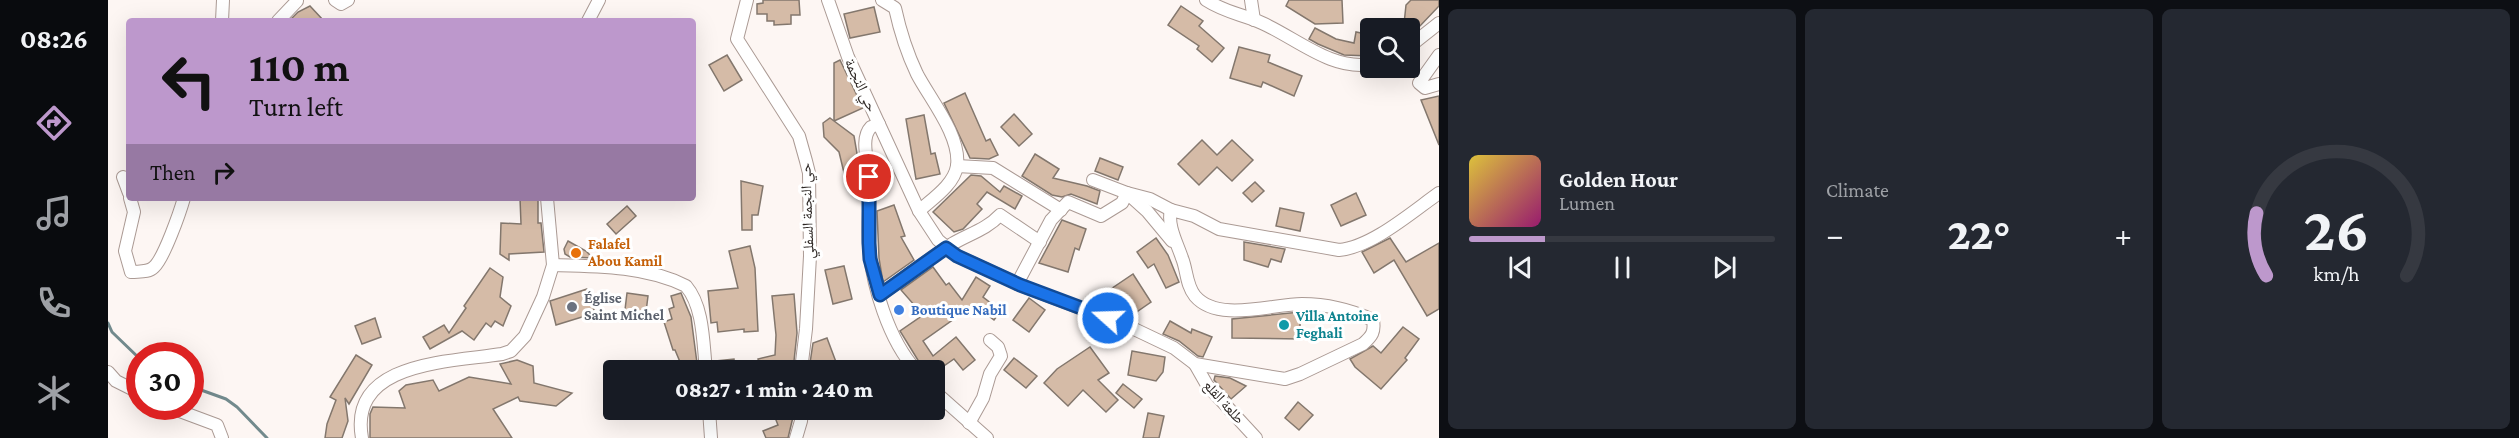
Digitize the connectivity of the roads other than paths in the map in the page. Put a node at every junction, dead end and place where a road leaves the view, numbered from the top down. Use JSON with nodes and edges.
{"nodes":[{"id":1,"x":223,"y":0,"type":"edge"},
{"id":2,"x":335,"y":0,"type":"edge"},
{"id":3,"x":348,"y":0,"type":"edge"},
{"id":4,"x":599,"y":0,"type":"edge"},
{"id":5,"x":747,"y":0,"type":"edge"},
{"id":6,"x":828,"y":0,"type":"edge"},
{"id":7,"x":882,"y":0,"type":"edge"},
{"id":8,"x":1206,"y":0,"type":"edge"},
{"id":9,"x":1251,"y":0,"type":"edge"},
{"id":10,"x":297,"y":1,"type":"edge"},
{"id":11,"x":222,"y":18,"type":"edge"},
{"id":12,"x":281,"y":18,"type":"edge"},
{"id":13,"x":590,"y":18,"type":"edge"},
{"id":14,"x":1254,"y":20,"type":"junction"},
{"id":15,"x":1439,"y":23,"type":"edge"},
{"id":16,"x":1420,"y":38,"type":"edge"},
{"id":17,"x":1439,"y":55,"type":"edge"},
{"id":18,"x":1360,"y":64,"type":"edge"},
{"id":19,"x":1439,"y":84,"type":"edge"},
{"id":20,"x":879,"y":124,"type":"junction"},
{"id":21,"x":957,"y":166,"type":"junction"},
{"id":22,"x":123,"y":177,"type":"dead end"},
{"id":23,"x":1093,"y":180,"type":"dead end"},
{"id":24,"x":126,"y":185,"type":"edge"},
{"id":25,"x":1127,"y":193,"type":"junction"},
{"id":26,"x":1439,"y":194,"type":"edge"},
{"id":27,"x":131,"y":201,"type":"edge"},
{"id":28,"x":182,"y":201,"type":"edge"},
{"id":29,"x":547,"y":201,"type":"edge"},
{"id":30,"x":1061,"y":210,"type":"junction"},
{"id":31,"x":1171,"y":210,"type":"junction"},
{"id":32,"x":919,"y":211,"type":"junction"},
{"id":33,"x":1040,"y":242,"type":"junction"},
{"id":34,"x":946,"y":248,"type":"junction"},
{"id":35,"x":1180,"y":252,"type":"junction"},
{"id":36,"x":553,"y":265,"type":"junction"},
{"id":37,"x":1017,"y":284,"type":"junction"},
{"id":38,"x":880,"y":295,"type":"junction"},
{"id":39,"x":990,"y":340,"type":"dead end"},
{"id":40,"x":705,"y":360,"type":"edge"},
{"id":41,"x":802,"y":360,"type":"edge"},
{"id":42,"x":908,"y":360,"type":"edge"},
{"id":43,"x":1195,"y":364,"type":"junction"},
{"id":44,"x":108,"y":372,"type":"edge"},
{"id":45,"x":126,"y":386,"type":"edge"},
{"id":46,"x":945,"y":401,"type":"edge"},
{"id":47,"x":204,"y":420,"type":"edge"},
{"id":48,"x":710,"y":420,"type":"edge"},
{"id":49,"x":801,"y":420,"type":"edge"},
{"id":50,"x":969,"y":423,"type":"junction"},
{"id":51,"x":222,"y":438,"type":"edge"},
{"id":52,"x":362,"y":438,"type":"edge"},
{"id":53,"x":711,"y":438,"type":"edge"},
{"id":54,"x":796,"y":438,"type":"edge"},
{"id":55,"x":987,"y":438,"type":"edge"},
{"id":56,"x":1256,"y":438,"type":"edge"}],
"edges":[{"from":1,"to":11,"type":"street"},
{"from":2,"to":3,"type":"street"},
{"from":4,"to":13,"type":"street"},
{"from":5,"to":41,"type":"street","name":"حي النجمة السفلي"},
{"from":6,"to":20,"type":"street","name":"حي النجمة"},
{"from":7,"to":21,"type":"street"},
{"from":8,"to":14,"type":"street"},
{"from":9,"to":14,"type":"street"},
{"from":10,"to":12,"type":"street"},
{"from":14,"to":18,"type":"street"},
{"from":15,"to":16,"type":"street"},
{"from":17,"to":19,"type":"street"},
{"from":20,"to":32,"type":"street"},
{"from":20,"to":38,"type":"street","name":"حي النجمة"},
{"from":21,"to":30,"type":"street"},
{"from":21,"to":32,"type":"street"},
{"from":22,"to":24,"type":"street"},
{"from":23,"to":25,"type":"street"},
{"from":25,"to":30,"type":"street"},
{"from":25,"to":31,"type":"street"},
{"from":25,"to":35,"type":"street"},
{"from":26,"to":31,"type":"street"},
{"from":27,"to":28,"type":"street"},
{"from":29,"to":36,"type":"street"},
{"from":30,"to":33,"type":"street"},
{"from":31,"to":35,"type":"street"},
{"from":32,"to":34,"type":"street"},
{"from":33,"to":34,"type":"street"},
{"from":33,"to":37,"type":"street"},
{"from":34,"to":37,"type":"street"},
{"from":34,"to":38,"type":"street"},
{"from":35,"to":43,"type":"street"},
{"from":36,"to":40,"type":"street"},
{"from":36,"to":52,"type":"street"},
{"from":37,"to":43,"type":"street"},
{"from":38,"to":42,"type":"street","name":"حي النجمة"},
{"from":39,"to":50,"type":"street"},
{"from":43,"to":56,"type":"street","name":"طلعة القلع"},
{"from":44,"to":45,"type":"street"},
{"from":46,"to":50,"type":"street"},
{"from":47,"to":51,"type":"street"},
{"from":48,"to":53,"type":"street"},
{"from":49,"to":54,"type":"street"},
{"from":50,"to":55,"type":"street"}]}
